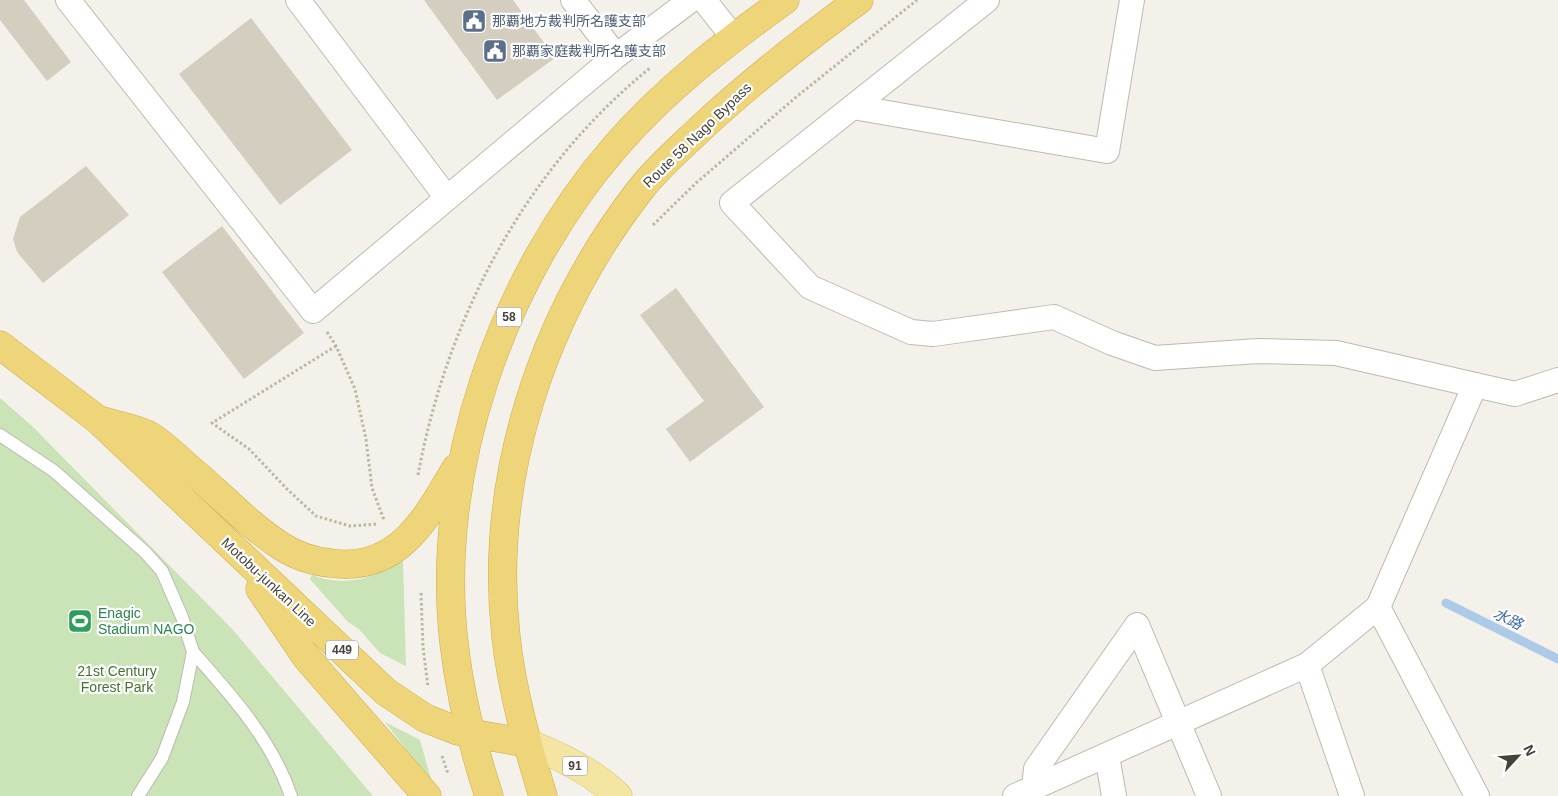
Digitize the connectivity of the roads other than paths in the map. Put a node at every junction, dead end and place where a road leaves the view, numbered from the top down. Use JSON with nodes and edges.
{"nodes":[{"id":1,"x":68,"y":0,"type":"edge"},
{"id":2,"x":298,"y":0,"type":"edge"},
{"id":3,"x":573,"y":0,"type":"edge"},
{"id":4,"x":690,"y":0,"type":"edge"},
{"id":5,"x":704,"y":0,"type":"edge"},
{"id":6,"x":785,"y":0,"type":"edge"},
{"id":7,"x":859,"y":0,"type":"edge"},
{"id":8,"x":987,"y":0,"type":"edge"},
{"id":9,"x":1132,"y":0,"type":"edge"},
{"id":10,"x":733,"y":37,"type":"junction"},
{"id":11,"x":616,"y":56,"type":"junction"},
{"id":12,"x":853,"y":107,"type":"junction"},
{"id":13,"x":447,"y":198,"type":"junction"},
{"id":14,"x":0,"y":345,"type":"edge"},
{"id":15,"x":1558,"y":380,"type":"edge"},
{"id":16,"x":1475,"y":385,"type":"junction"},
{"id":17,"x":97,"y":419,"type":"junction"},
{"id":18,"x":0,"y":435,"type":"edge"},
{"id":19,"x":465,"y":453,"type":"junction"},
{"id":20,"x":229,"y":543,"type":"junction"},
{"id":21,"x":1378,"y":607,"type":"junction"},
{"id":22,"x":193,"y":652,"type":"junction"},
{"id":23,"x":1307,"y":665,"type":"junction"},
{"id":24,"x":1179,"y":723,"type":"junction"},
{"id":25,"x":471,"y":734,"type":"junction"},
{"id":26,"x":527,"y":743,"type":"junction"},
{"id":27,"x":1107,"y":756,"type":"junction"},
{"id":28,"x":1024,"y":792,"type":"edge"},
{"id":29,"x":138,"y":796,"type":"edge"},
{"id":30,"x":291,"y":796,"type":"edge"},
{"id":31,"x":426,"y":796,"type":"edge"},
{"id":32,"x":489,"y":796,"type":"edge"},
{"id":33,"x":543,"y":796,"type":"edge"},
{"id":34,"x":618,"y":796,"type":"edge"},
{"id":35,"x":1114,"y":796,"type":"edge"},
{"id":36,"x":1209,"y":796,"type":"edge"},
{"id":37,"x":1352,"y":796,"type":"edge"},
{"id":38,"x":1478,"y":796,"type":"edge"}],
"edges":[{"from":1,"to":13,"type":"street"},
{"from":2,"to":13,"type":"street"},
{"from":3,"to":11,"type":"street"},
{"from":4,"to":11,"type":"street"},
{"from":5,"to":10,"type":"street"},
{"from":6,"to":10,"type":"highway","number":"58"},
{"from":7,"to":26,"type":"highway","name":"Route 58 Nago Bypass"},
{"from":8,"to":12,"type":"street"},
{"from":9,"to":12,"type":"street"},
{"from":10,"to":19,"type":"highway","number":"58"},
{"from":11,"to":13,"type":"street"},
{"from":12,"to":16,"type":"street"},
{"from":14,"to":17,"type":"highway","name":"Motobu-junkan Line","number":"449"},
{"from":15,"to":16,"type":"street"},
{"from":16,"to":21,"type":"street"},
{"from":17,"to":19,"type":"highway"},
{"from":17,"to":20,"type":"highway","name":"Motobu-junkan Line","number":"449"},
{"from":18,"to":22,"type":"lane"},
{"from":19,"to":25,"type":"highway","number":"58"},
{"from":20,"to":25,"type":"highway","name":"Motobu-junkan Line","number":"449"},
{"from":20,"to":31,"type":"highway"},
{"from":21,"to":23,"type":"street"},
{"from":21,"to":38,"type":"street"},
{"from":22,"to":29,"type":"lane"},
{"from":22,"to":30,"type":"lane"},
{"from":23,"to":24,"type":"street"},
{"from":23,"to":37,"type":"street"},
{"from":24,"to":27,"type":"street"},
{"from":24,"to":28,"type":"street"},
{"from":24,"to":36,"type":"street"},
{"from":25,"to":26,"type":"highway","name":"Motobu-junkan Line","number":"449"},
{"from":25,"to":32,"type":"highway","number":"58"},
{"from":26,"to":33,"type":"highway","name":"Route 58 Nago Bypass"},
{"from":26,"to":34,"type":"main road","name":"Motobu-junkan Line","number":"91"},
{"from":27,"to":28,"type":"street"},
{"from":27,"to":35,"type":"street"}]}
